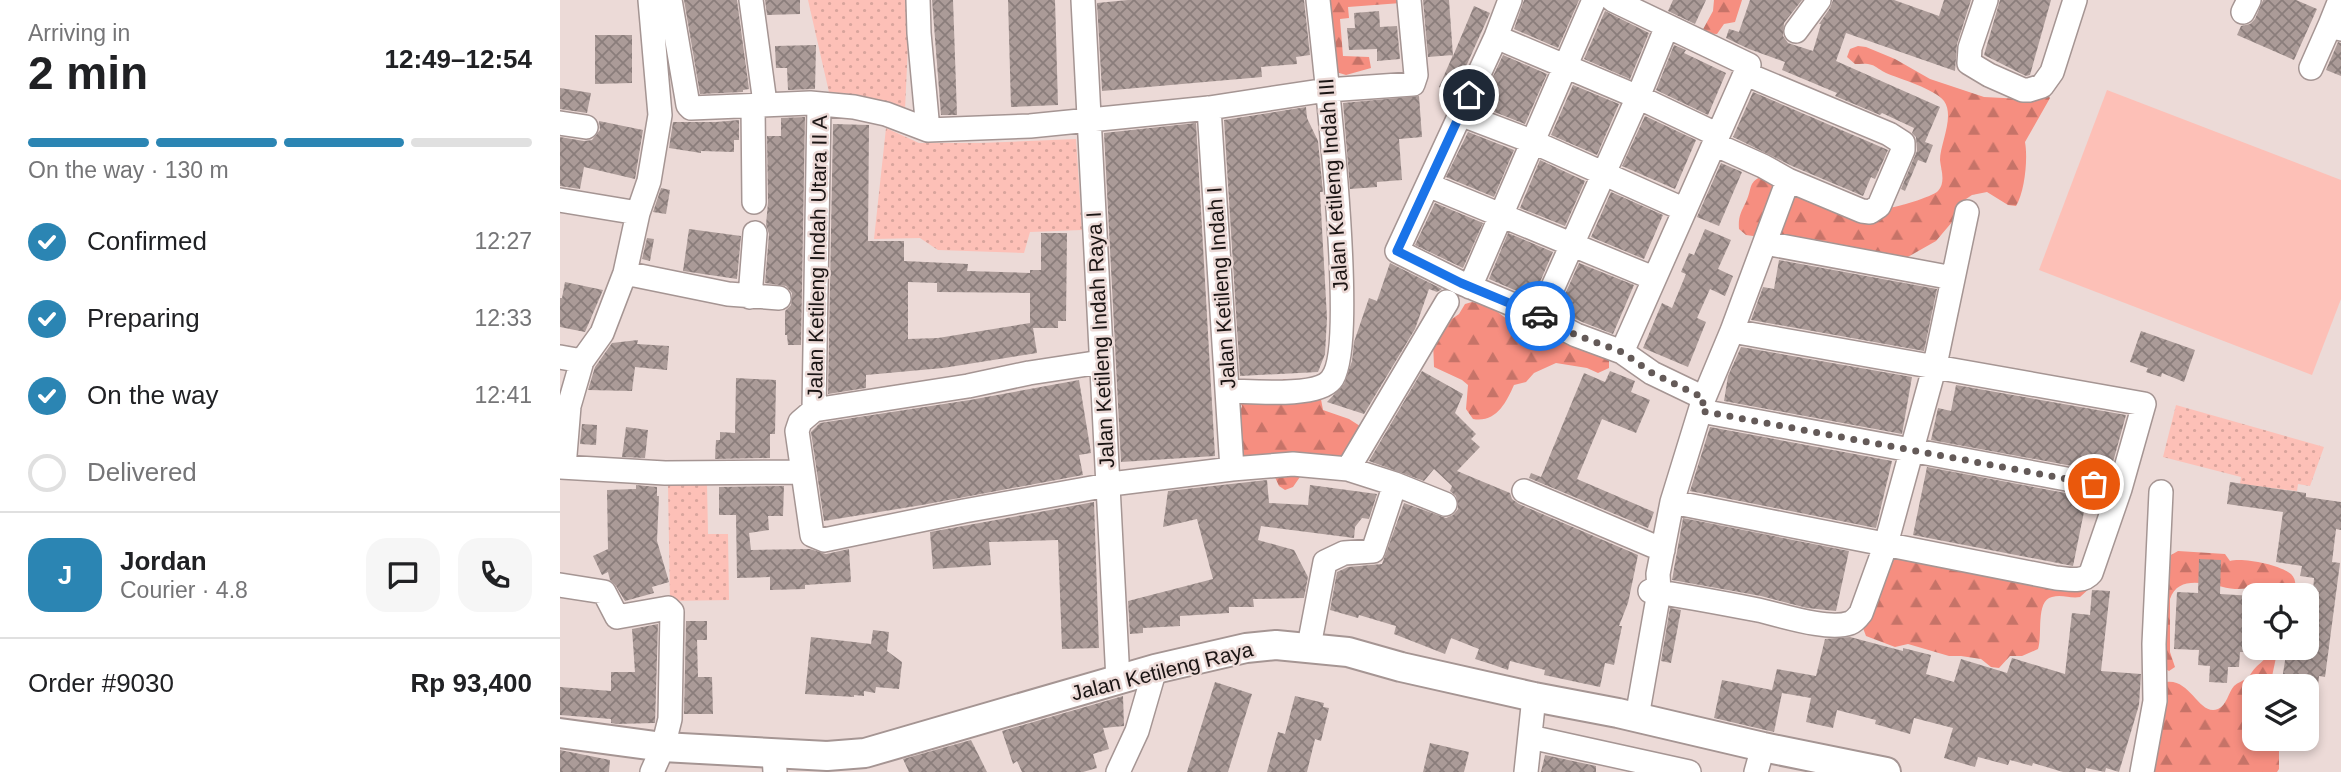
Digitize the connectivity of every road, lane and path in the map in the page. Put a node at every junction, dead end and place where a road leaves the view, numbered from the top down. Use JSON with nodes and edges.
{"nodes":[{"id":1,"x":650,"y":0,"type":"edge"},
{"id":2,"x":670,"y":0,"type":"edge"},
{"id":3,"x":751,"y":0,"type":"edge"},
{"id":4,"x":918,"y":0,"type":"edge"},
{"id":5,"x":1083,"y":0,"type":"edge"},
{"id":6,"x":1318,"y":0,"type":"edge"},
{"id":7,"x":1409,"y":0,"type":"edge"},
{"id":8,"x":1510,"y":0,"type":"edge"},
{"id":9,"x":1594,"y":0,"type":"edge"},
{"id":10,"x":1613,"y":0,"type":"edge"},
{"id":11,"x":1819,"y":0,"type":"edge"},
{"id":12,"x":1986,"y":0,"type":"edge"},
{"id":13,"x":2075,"y":0,"type":"edge"},
{"id":14,"x":2340,"y":0,"type":"edge"},
{"id":15,"x":1667,"y":26,"type":"junction"},
{"id":16,"x":2336,"y":27,"type":"edge"},
{"id":17,"x":1796,"y":31,"type":"dead end"},
{"id":18,"x":1496,"y":37,"type":"junction"},
{"id":19,"x":1566,"y":67,"type":"junction"},
{"id":20,"x":2311,"y":68,"type":"dead end"},
{"id":21,"x":1747,"y":69,"type":"junction"},
{"id":22,"x":1327,"y":90,"type":"junction"},
{"id":23,"x":1639,"y":97,"type":"junction"},
{"id":24,"x":819,"y":104,"type":"junction"},
{"id":25,"x":759,"y":105,"type":"junction"},
{"id":26,"x":1209,"y":108,"type":"junction"},
{"id":27,"x":1460,"y":114,"type":"junction"},
{"id":28,"x":1088,"y":119,"type":"junction"},
{"id":29,"x":560,"y":123,"type":"edge"},
{"id":30,"x":586,"y":127,"type":"dead end"},
{"id":31,"x":928,"y":130,"type":"junction"},
{"id":32,"x":1716,"y":140,"type":"junction"},
{"id":33,"x":1531,"y":141,"type":"junction"},
{"id":34,"x":1605,"y":173,"type":"junction"},
{"id":35,"x":1788,"y":180,"type":"junction"},
{"id":36,"x":1428,"y":185,"type":"junction"},
{"id":37,"x":560,"y":200,"type":"edge"},
{"id":38,"x":754,"y":202,"type":"dead end"},
{"id":39,"x":1683,"y":209,"type":"junction"},
{"id":40,"x":1967,"y":212,"type":"dead end"},
{"id":41,"x":638,"y":213,"type":"junction"},
{"id":42,"x":1500,"y":215,"type":"junction"},
{"id":43,"x":755,"y":233,"type":"dead end"},
{"id":44,"x":1572,"y":243,"type":"junction"},
{"id":45,"x":1765,"y":243,"type":"junction"},
{"id":46,"x":625,"y":273,"type":"junction"},
{"id":47,"x":1653,"y":278,"type":"junction"},
{"id":48,"x":1952,"y":278,"type":"junction"},
{"id":49,"x":1470,"y":286,"type":"junction"},
{"id":50,"x":750,"y":296,"type":"junction"},
{"id":51,"x":779,"y":298,"type":"dead end"},
{"id":52,"x":1447,"y":302,"type":"dead end"},
{"id":53,"x":1541,"y":316,"type":"junction"},
{"id":54,"x":1732,"y":331,"type":"junction"},
{"id":55,"x":1622,"y":352,"type":"junction"},
{"id":56,"x":571,"y":359,"type":"edge"},
{"id":57,"x":1101,"y":362,"type":"junction"},
{"id":58,"x":1935,"y":365,"type":"junction"},
{"id":59,"x":1227,"y":391,"type":"junction"},
{"id":60,"x":1702,"y":405,"type":"junction"},
{"id":61,"x":814,"y":410,"type":"junction"},
{"id":62,"x":1910,"y":449,"type":"junction"},
{"id":63,"x":562,"y":467,"type":"edge"},
{"id":64,"x":1232,"y":469,"type":"junction"},
{"id":65,"x":1348,"y":469,"type":"junction"},
{"id":66,"x":802,"y":472,"type":"junction"},
{"id":67,"x":1395,"y":484,"type":"junction"},
{"id":68,"x":1109,"y":485,"type":"junction"},
{"id":69,"x":2120,"y":489,"type":"junction"},
{"id":70,"x":1524,"y":491,"type":"dead end"},
{"id":71,"x":2161,"y":492,"type":"dead end"},
{"id":72,"x":1672,"y":502,"type":"junction"},
{"id":73,"x":1445,"y":504,"type":"dead end"},
{"id":74,"x":1886,"y":544,"type":"junction"},
{"id":75,"x":1663,"y":550,"type":"junction"},
{"id":76,"x":560,"y":586,"type":"edge"},
{"id":77,"x":1656,"y":586,"type":"junction"},
{"id":78,"x":1309,"y":646,"type":"junction"},
{"id":79,"x":1155,"y":669,"type":"junction"},
{"id":80,"x":1118,"y":680,"type":"junction"},
{"id":81,"x":1534,"y":697,"type":"junction"},
{"id":82,"x":1631,"y":716,"type":"junction"},
{"id":83,"x":560,"y":733,"type":"edge"},
{"id":84,"x":1530,"y":737,"type":"junction"},
{"id":85,"x":657,"y":759,"type":"edge"},
{"id":86,"x":1759,"y":759,"type":"edge"},
{"id":87,"x":775,"y":763,"type":"edge"},
{"id":88,"x":1118,"y":772,"type":"edge"},
{"id":89,"x":1526,"y":772,"type":"edge"},
{"id":90,"x":1689,"y":772,"type":"edge"},
{"id":91,"x":1886,"y":772,"type":"edge"},
{"id":92,"x":2142,"y":772,"type":"edge"}],
"edges":[{"from":1,"to":41,"type":"street"},
{"from":2,"to":25,"type":"street"},
{"from":3,"to":25,"type":"street"},
{"from":4,"to":31,"type":"street"},
{"from":5,"to":28,"type":"street","name":"Jalan Ketileng Indah Raya I"},
{"from":6,"to":22,"type":"street","name":"Jalan Ketileng Indah III"},
{"from":7,"to":22,"type":"street"},
{"from":8,"to":18,"type":"street"},
{"from":9,"to":19,"type":"street"},
{"from":10,"to":15,"type":"street"},
{"from":11,"to":17,"type":"street"},
{"from":12,"to":13,"type":"street"},
{"from":14,"to":16,"type":"street"},
{"from":15,"to":21,"type":"street"},
{"from":15,"to":23,"type":"street"},
{"from":16,"to":20,"type":"street"},
{"from":18,"to":19,"type":"street"},
{"from":18,"to":27,"type":"street"},
{"from":19,"to":23,"type":"street"},
{"from":19,"to":33,"type":"street"},
{"from":21,"to":32,"type":"street"},
{"from":21,"to":35,"type":"street"},
{"from":22,"to":26,"type":"street"},
{"from":22,"to":59,"type":"street","name":"Jalan Ketileng Indah III"},
{"from":23,"to":32,"type":"street"},
{"from":23,"to":34,"type":"street"},
{"from":24,"to":25,"type":"street"},
{"from":24,"to":31,"type":"street"},
{"from":24,"to":61,"type":"street","name":"Jalan Ketileng Indah Utara II A"},
{"from":25,"to":38,"type":"street"},
{"from":26,"to":28,"type":"street"},
{"from":26,"to":59,"type":"street","name":"Jalan Ketileng Indah I"},
{"from":27,"to":33,"type":"street"},
{"from":27,"to":36,"type":"street"},
{"from":28,"to":31,"type":"street"},
{"from":28,"to":57,"type":"street","name":"Jalan Ketileng Indah Raya I"},
{"from":29,"to":30,"type":"street"},
{"from":32,"to":35,"type":"street"},
{"from":32,"to":39,"type":"street"},
{"from":33,"to":34,"type":"street"},
{"from":33,"to":42,"type":"street"},
{"from":34,"to":39,"type":"street"},
{"from":34,"to":44,"type":"street"},
{"from":35,"to":45,"type":"street"},
{"from":36,"to":42,"type":"street"},
{"from":36,"to":49,"type":"street"},
{"from":37,"to":41,"type":"street"},
{"from":39,"to":47,"type":"street"},
{"from":40,"to":48,"type":"street"},
{"from":41,"to":46,"type":"street"},
{"from":42,"to":44,"type":"street"},
{"from":42,"to":49,"type":"street"},
{"from":43,"to":50,"type":"street"},
{"from":44,"to":47,"type":"street"},
{"from":44,"to":53,"type":"street"},
{"from":45,"to":48,"type":"street"},
{"from":45,"to":54,"type":"street"},
{"from":46,"to":50,"type":"street"},
{"from":46,"to":56,"type":"street"},
{"from":47,"to":55,"type":"street"},
{"from":48,"to":58,"type":"street"},
{"from":49,"to":53,"type":"street"},
{"from":50,"to":51,"type":"street"},
{"from":52,"to":65,"type":"street"},
{"from":53,"to":55,"type":"street"},
{"from":54,"to":58,"type":"street"},
{"from":54,"to":60,"type":"street"},
{"from":55,"to":60,"type":"street"},
{"from":56,"to":63,"type":"street"},
{"from":57,"to":61,"type":"street"},
{"from":57,"to":68,"type":"street","name":"Jalan Ketileng Indah Raya I"},
{"from":58,"to":62,"type":"street"},
{"from":58,"to":69,"type":"street"},
{"from":59,"to":64,"type":"street","name":"Jalan Ketileng Indah I"},
{"from":60,"to":62,"type":"street"},
{"from":60,"to":72,"type":"street"},
{"from":61,"to":66,"type":"street"},
{"from":62,"to":69,"type":"street"},
{"from":62,"to":74,"type":"street"},
{"from":63,"to":66,"type":"street"},
{"from":64,"to":65,"type":"street"},
{"from":64,"to":68,"type":"street"},
{"from":65,"to":67,"type":"street"},
{"from":66,"to":68,"type":"street"},
{"from":67,"to":73,"type":"street"},
{"from":67,"to":78,"type":"street"},
{"from":68,"to":80,"type":"street","name":"Jalan Ketileng Indah Raya I"},
{"from":69,"to":74,"type":"street"},
{"from":70,"to":75,"type":"street"},
{"from":71,"to":92,"type":"street"},
{"from":72,"to":74,"type":"street"},
{"from":72,"to":75,"type":"street"},
{"from":74,"to":77,"type":"street"},
{"from":75,"to":77,"type":"street"},
{"from":76,"to":85,"type":"street"},
{"from":77,"to":82,"type":"street"},
{"from":78,"to":79,"type":"main road","name":"Jalan Ketileng Raya"},
{"from":78,"to":81,"type":"main road","name":"Jalan Ketileng Raya"},
{"from":79,"to":80,"type":"main road","name":"Jalan Ketileng Raya"},
{"from":79,"to":88,"type":"street"},
{"from":80,"to":87,"type":"main road","name":"Jalan Ketileng Raya"},
{"from":81,"to":82,"type":"main road","name":"Jalan Ketileng Raya"},
{"from":81,"to":84,"type":"street"},
{"from":82,"to":86,"type":"main road","name":"Jalan Ketileng Raya"},
{"from":83,"to":85,"type":"main road","name":"Jalan Ketileng Raya"},
{"from":84,"to":89,"type":"street"},
{"from":84,"to":90,"type":"street"},
{"from":85,"to":87,"type":"main road","name":"Jalan Ketileng Raya"},
{"from":86,"to":91,"type":"main road","name":"Jalan Ketileng Raya"}]}
